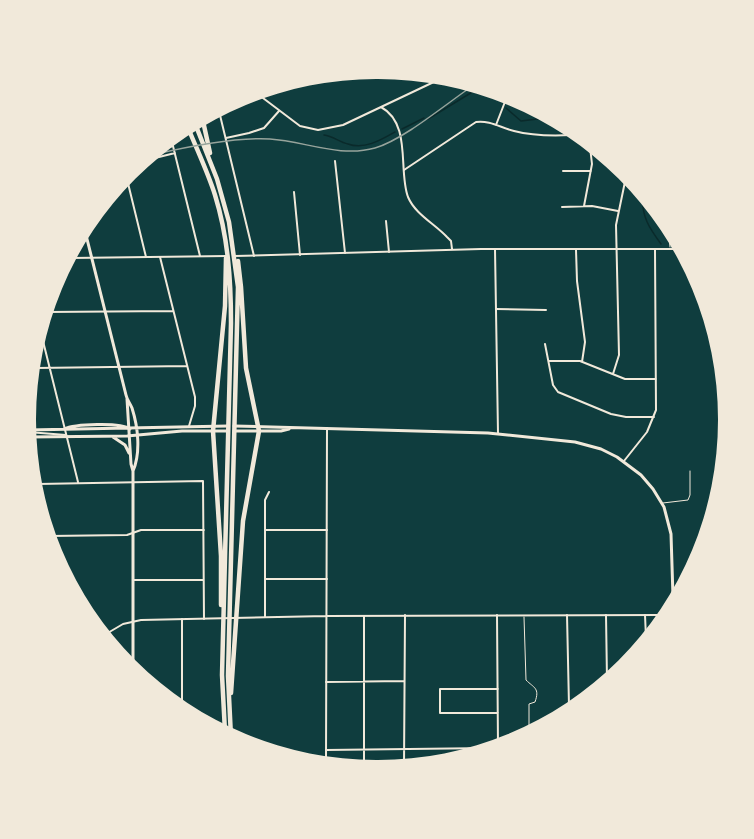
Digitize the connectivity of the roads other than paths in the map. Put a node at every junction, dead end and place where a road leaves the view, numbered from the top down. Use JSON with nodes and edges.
{"nodes":[{"id":1,"x":432,"y":83,"type":"edge"},
{"id":2,"x":263,"y":98,"type":"edge"},
{"id":3,"x":504,"y":103,"type":"edge"},
{"id":4,"x":381,"y":107,"type":"junction"},
{"id":5,"x":279,"y":111,"type":"junction"},
{"id":6,"x":221,"y":117,"type":"edge"},
{"id":7,"x":495,"y":125,"type":"junction"},
{"id":8,"x":204,"y":126,"type":"edge"},
{"id":9,"x":198,"y":130,"type":"edge"},
{"id":10,"x":191,"y":134,"type":"edge"},
{"id":11,"x":565,"y":135,"type":"edge"},
{"id":12,"x":226,"y":138,"type":"junction"},
{"id":13,"x":173,"y":146,"type":"edge"},
{"id":14,"x":175,"y":153,"type":"junction"},
{"id":15,"x":590,"y":153,"type":"edge"},
{"id":16,"x":159,"y":157,"type":"edge"},
{"id":17,"x":210,"y":159,"type":"junction"},
{"id":18,"x":335,"y":161,"type":"dead end"},
{"id":19,"x":404,"y":170,"type":"junction"},
{"id":20,"x":563,"y":171,"type":"dead end"},
{"id":21,"x":591,"y":171,"type":"junction"},
{"id":22,"x":624,"y":185,"type":"edge"},
{"id":23,"x":129,"y":186,"type":"edge"},
{"id":24,"x":294,"y":192,"type":"dead end"},
{"id":25,"x":584,"y":206,"type":"junction"},
{"id":26,"x":562,"y":207,"type":"dead end"},
{"id":27,"x":618,"y":211,"type":"junction"},
{"id":28,"x":386,"y":220,"type":"dead end"},
{"id":29,"x":87,"y":240,"type":"edge"},
{"id":30,"x":670,"y":245,"type":"edge"},
{"id":31,"x":234,"y":247,"type":"junction"},
{"id":32,"x":227,"y":249,"type":"junction"},
{"id":33,"x":452,"y":249,"type":"junction"},
{"id":34,"x":495,"y":249,"type":"junction"},
{"id":35,"x":576,"y":249,"type":"junction"},
{"id":36,"x":655,"y":249,"type":"junction"},
{"id":37,"x":670,"y":249,"type":"joint"},
{"id":38,"x":616,"y":250,"type":"junction"},
{"id":39,"x":389,"y":252,"type":"junction"},
{"id":40,"x":345,"y":253,"type":"junction"},
{"id":41,"x":300,"y":255,"type":"junction"},
{"id":42,"x":254,"y":256,"type":"junction"},
{"id":43,"x":91,"y":257,"type":"junction"},
{"id":44,"x":146,"y":257,"type":"junction"},
{"id":45,"x":160,"y":257,"type":"junction"},
{"id":46,"x":200,"y":257,"type":"junction"},
{"id":47,"x":77,"y":258,"type":"edge"},
{"id":48,"x":496,"y":309,"type":"junction"},
{"id":49,"x":546,"y":310,"type":"dead end"},
{"id":50,"x":173,"y":311,"type":"junction"},
{"id":51,"x":53,"y":312,"type":"edge"},
{"id":52,"x":105,"y":312,"type":"junction"},
{"id":53,"x":544,"y":344,"type":"dead end"},
{"id":54,"x":44,"y":347,"type":"edge"},
{"id":55,"x":548,"y":361,"type":"junction"},
{"id":56,"x":582,"y":362,"type":"junction"},
{"id":57,"x":187,"y":366,"type":"junction"},
{"id":58,"x":49,"y":367,"type":"junction"},
{"id":59,"x":119,"y":367,"type":"junction"},
{"id":60,"x":40,"y":368,"type":"edge"},
{"id":61,"x":613,"y":374,"type":"junction"},
{"id":62,"x":656,"y":379,"type":"junction"},
{"id":63,"x":127,"y":399,"type":"junction"},
{"id":64,"x":127,"y":413,"type":"junction"},
{"id":65,"x":654,"y":417,"type":"junction"},
{"id":66,"x":118,"y":425,"type":"junction"},
{"id":67,"x":189,"y":426,"type":"junction"},
{"id":68,"x":213,"y":428,"type":"junction"},
{"id":69,"x":259,"y":428,"type":"junction"},
{"id":70,"x":327,"y":428,"type":"junction"},
{"id":71,"x":64,"y":429,"type":"junction"},
{"id":72,"x":130,"y":429,"type":"junction"},
{"id":73,"x":137,"y":429,"type":"junction"},
{"id":74,"x":37,"y":431,"type":"edge"},
{"id":75,"x":37,"y":432,"type":"edge"},
{"id":76,"x":47,"y":433,"type":"junction"},
{"id":77,"x":498,"y":434,"type":"junction"},
{"id":78,"x":66,"y":435,"type":"junction"},
{"id":79,"x":138,"y":435,"type":"junction"},
{"id":80,"x":111,"y":436,"type":"junction"},
{"id":81,"x":130,"y":436,"type":"junction"},
{"id":82,"x":37,"y":437,"type":"edge"},
{"id":83,"x":131,"y":457,"type":"junction"},
{"id":84,"x":624,"y":461,"type":"junction"},
{"id":85,"x":133,"y":471,"type":"junction"},
{"id":86,"x":690,"y":471,"type":"dead end"},
{"id":87,"x":133,"y":482,"type":"junction"},
{"id":88,"x":78,"y":483,"type":"junction"},
{"id":89,"x":43,"y":484,"type":"edge"},
{"id":90,"x":269,"y":492,"type":"dead end"},
{"id":91,"x":662,"y":504,"type":"junction"},
{"id":92,"x":204,"y":530,"type":"junction"},
{"id":93,"x":265,"y":530,"type":"junction"},
{"id":94,"x":327,"y":530,"type":"junction"},
{"id":95,"x":134,"y":533,"type":"junction"},
{"id":96,"x":57,"y":536,"type":"edge"},
{"id":97,"x":265,"y":579,"type":"junction"},
{"id":98,"x":327,"y":579,"type":"junction"},
{"id":99,"x":134,"y":580,"type":"junction"},
{"id":100,"x":204,"y":580,"type":"junction"},
{"id":101,"x":673,"y":589,"type":"edge"},
{"id":102,"x":228,"y":607,"type":"junction"},
{"id":103,"x":405,"y":615,"type":"junction"},
{"id":104,"x":497,"y":615,"type":"junction"},
{"id":105,"x":524,"y":615,"type":"junction"},
{"id":106,"x":567,"y":615,"type":"junction"},
{"id":107,"x":606,"y":615,"type":"junction"},
{"id":108,"x":645,"y":615,"type":"junction"},
{"id":109,"x":657,"y":615,"type":"edge"},
{"id":110,"x":326,"y":616,"type":"junction"},
{"id":111,"x":364,"y":616,"type":"junction"},
{"id":112,"x":265,"y":617,"type":"junction"},
{"id":113,"x":204,"y":619,"type":"junction"},
{"id":114,"x":182,"y":620,"type":"junction"},
{"id":115,"x":134,"y":621,"type":"junction"},
{"id":116,"x":229,"y":630,"type":"junction"},
{"id":117,"x":646,"y":630,"type":"edge"},
{"id":118,"x":110,"y":631,"type":"edge"},
{"id":119,"x":133,"y":658,"type":"edge"},
{"id":120,"x":607,"y":671,"type":"edge"},
{"id":121,"x":364,"y":681,"type":"junction"},
{"id":122,"x":404,"y":681,"type":"junction"},
{"id":123,"x":326,"y":682,"type":"junction"},
{"id":124,"x":498,"y":689,"type":"junction"},
{"id":125,"x":182,"y":699,"type":"edge"},
{"id":126,"x":569,"y":701,"type":"edge"},
{"id":127,"x":498,"y":713,"type":"junction"},
{"id":128,"x":225,"y":724,"type":"edge"},
{"id":129,"x":529,"y":724,"type":"edge"},
{"id":130,"x":230,"y":727,"type":"edge"},
{"id":131,"x":498,"y":738,"type":"edge"},
{"id":132,"x":466,"y":749,"type":"edge"},
{"id":133,"x":326,"y":750,"type":"junction"},
{"id":134,"x":364,"y":750,"type":"junction"},
{"id":135,"x":404,"y":750,"type":"junction"},
{"id":136,"x":326,"y":757,"type":"edge"},
{"id":137,"x":364,"y":760,"type":"edge"},
{"id":138,"x":404,"y":760,"type":"edge"}],
"edges":[{"from":1,"to":4,"type":"street"},
{"from":2,"to":5,"type":"street"},
{"from":3,"to":7,"type":"street"},
{"from":4,"to":5,"type":"street"},
{"from":4,"to":19,"type":"street"},
{"from":5,"to":12,"type":"street"},
{"from":6,"to":12,"type":"street"},
{"from":7,"to":11,"type":"street"},
{"from":7,"to":19,"type":"street"},
{"from":8,"to":17,"type":"highway"},
{"from":9,"to":17,"type":"highway"},
{"from":10,"to":32,"type":"highway"},
{"from":12,"to":42,"type":"street"},
{"from":13,"to":14,"type":"street"},
{"from":14,"to":16,"type":"street"},
{"from":14,"to":46,"type":"street"},
{"from":15,"to":21,"type":"street"},
{"from":17,"to":31,"type":"highway"},
{"from":18,"to":40,"type":"street"},
{"from":19,"to":33,"type":"street"},
{"from":20,"to":21,"type":"street"},
{"from":21,"to":25,"type":"street"},
{"from":22,"to":27,"type":"street"},
{"from":23,"to":44,"type":"street"},
{"from":24,"to":41,"type":"street"},
{"from":25,"to":26,"type":"street"},
{"from":25,"to":27,"type":"street"},
{"from":27,"to":38,"type":"street"},
{"from":28,"to":39,"type":"street"},
{"from":29,"to":43,"type":"main road"},
{"from":30,"to":37,"type":"lane"},
{"from":31,"to":69,"type":"highway"},
{"from":31,"to":102,"type":"highway"},
{"from":32,"to":68,"type":"highway"},
{"from":32,"to":102,"type":"highway"},
{"from":33,"to":34,"type":"street"},
{"from":33,"to":39,"type":"street"},
{"from":34,"to":35,"type":"street"},
{"from":34,"to":48,"type":"street"},
{"from":35,"to":38,"type":"street"},
{"from":35,"to":56,"type":"street"},
{"from":36,"to":37,"type":"street"},
{"from":36,"to":38,"type":"street"},
{"from":36,"to":62,"type":"street"},
{"from":38,"to":61,"type":"street"},
{"from":39,"to":40,"type":"street"},
{"from":40,"to":41,"type":"street"},
{"from":41,"to":42,"type":"street"},
{"from":42,"to":46,"type":"street"},
{"from":43,"to":44,"type":"street"},
{"from":43,"to":47,"type":"street"},
{"from":43,"to":52,"type":"main road"},
{"from":44,"to":45,"type":"street"},
{"from":45,"to":46,"type":"street"},
{"from":45,"to":50,"type":"street"},
{"from":48,"to":49,"type":"street"},
{"from":48,"to":77,"type":"street"},
{"from":50,"to":52,"type":"street"},
{"from":50,"to":57,"type":"street"},
{"from":51,"to":52,"type":"street"},
{"from":52,"to":59,"type":"main road"},
{"from":53,"to":55,"type":"street"},
{"from":54,"to":58,"type":"street"},
{"from":55,"to":56,"type":"street"},
{"from":55,"to":65,"type":"street"},
{"from":56,"to":61,"type":"street"},
{"from":57,"to":59,"type":"street"},
{"from":57,"to":67,"type":"street"},
{"from":58,"to":59,"type":"street"},
{"from":58,"to":60,"type":"street"},
{"from":58,"to":71,"type":"street"},
{"from":59,"to":63,"type":"main road"},
{"from":61,"to":62,"type":"street"},
{"from":62,"to":65,"type":"street"},
{"from":63,"to":64,"type":"main road"},
{"from":63,"to":73,"type":"main road"},
{"from":64,"to":66,"type":"main road"},
{"from":64,"to":72,"type":"main road"},
{"from":65,"to":84,"type":"street"},
{"from":66,"to":71,"type":"main road"},
{"from":66,"to":72,"type":"main road"},
{"from":67,"to":68,"type":"main road"},
{"from":67,"to":73,"type":"main road"},
{"from":68,"to":69,"type":"main road"},
{"from":68,"to":79,"type":"main road"},
{"from":68,"to":102,"type":"highway"},
{"from":69,"to":70,"type":"main road"},
{"from":69,"to":102,"type":"highway"},
{"from":70,"to":77,"type":"main road"},
{"from":70,"to":94,"type":"street"},
{"from":71,"to":76,"type":"street"},
{"from":71,"to":78,"type":"street"},
{"from":72,"to":73,"type":"main road"},
{"from":72,"to":74,"type":"main road"},
{"from":72,"to":81,"type":"main road"},
{"from":73,"to":79,"type":"main road"},
{"from":75,"to":76,"type":"street"},
{"from":76,"to":78,"type":"street"},
{"from":77,"to":84,"type":"main road"},
{"from":78,"to":88,"type":"street"},
{"from":79,"to":81,"type":"main road"},
{"from":79,"to":85,"type":"main road"},
{"from":80,"to":81,"type":"main road"},
{"from":80,"to":82,"type":"main road"},
{"from":80,"to":83,"type":"main road"},
{"from":81,"to":83,"type":"main road"},
{"from":83,"to":85,"type":"main road"},
{"from":84,"to":91,"type":"main road"},
{"from":85,"to":87,"type":"main road"},
{"from":86,"to":91,"type":"lane"},
{"from":87,"to":88,"type":"street"},
{"from":87,"to":92,"type":"street"},
{"from":87,"to":95,"type":"main road"},
{"from":88,"to":89,"type":"street"},
{"from":90,"to":93,"type":"street"},
{"from":91,"to":101,"type":"main road"},
{"from":92,"to":95,"type":"street"},
{"from":92,"to":100,"type":"street"},
{"from":93,"to":94,"type":"street"},
{"from":93,"to":97,"type":"street"},
{"from":94,"to":98,"type":"street"},
{"from":95,"to":96,"type":"street"},
{"from":95,"to":99,"type":"main road"},
{"from":97,"to":98,"type":"street"},
{"from":97,"to":112,"type":"street"},
{"from":98,"to":110,"type":"street"},
{"from":99,"to":100,"type":"street"},
{"from":99,"to":115,"type":"main road"},
{"from":100,"to":113,"type":"street"},
{"from":102,"to":116,"type":"highway"},
{"from":102,"to":116,"type":"highway"},
{"from":103,"to":104,"type":"street"},
{"from":103,"to":111,"type":"street"},
{"from":103,"to":122,"type":"street"},
{"from":104,"to":105,"type":"street"},
{"from":104,"to":124,"type":"street"},
{"from":105,"to":106,"type":"street"},
{"from":105,"to":129,"type":"lane"},
{"from":106,"to":107,"type":"street"},
{"from":106,"to":126,"type":"street"},
{"from":107,"to":108,"type":"street"},
{"from":107,"to":120,"type":"street"},
{"from":108,"to":109,"type":"street"},
{"from":108,"to":117,"type":"street"},
{"from":110,"to":111,"type":"street"},
{"from":110,"to":112,"type":"street"},
{"from":110,"to":123,"type":"street"},
{"from":111,"to":121,"type":"street"},
{"from":112,"to":113,"type":"street"},
{"from":113,"to":114,"type":"street"},
{"from":114,"to":115,"type":"street"},
{"from":114,"to":125,"type":"street"},
{"from":115,"to":118,"type":"street"},
{"from":115,"to":119,"type":"main road"},
{"from":116,"to":128,"type":"highway"},
{"from":116,"to":130,"type":"highway"},
{"from":121,"to":122,"type":"street"},
{"from":121,"to":123,"type":"street"},
{"from":121,"to":134,"type":"street"},
{"from":122,"to":135,"type":"street"},
{"from":123,"to":133,"type":"street"},
{"from":124,"to":127,"type":"street"},
{"from":124,"to":127,"type":"street"},
{"from":127,"to":131,"type":"street"},
{"from":132,"to":135,"type":"street"},
{"from":133,"to":134,"type":"street"},
{"from":133,"to":136,"type":"street"},
{"from":134,"to":135,"type":"street"},
{"from":134,"to":137,"type":"street"},
{"from":135,"to":138,"type":"street"}]}
